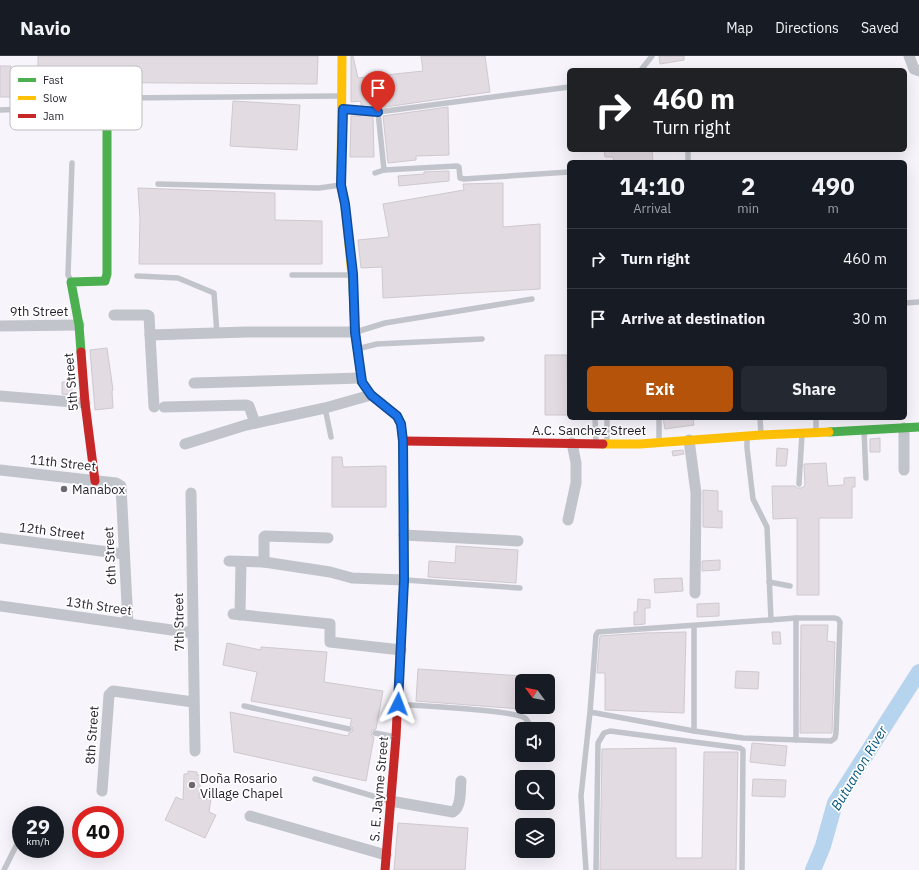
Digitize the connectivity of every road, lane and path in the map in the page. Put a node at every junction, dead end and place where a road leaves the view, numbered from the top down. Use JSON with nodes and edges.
{"nodes":[{"id":1,"x":342,"y":56,"type":"edge"},
{"id":2,"x":652,"y":56,"type":"edge"},
{"id":3,"x":909,"y":56,"type":"edge"},
{"id":4,"x":643,"y":68,"type":"edge"},
{"id":5,"x":919,"y":71,"type":"edge"},
{"id":6,"x":567,"y":87,"type":"edge"},
{"id":7,"x":342,"y":96,"type":"junction"},
{"id":8,"x":142,"y":98,"type":"edge"},
{"id":9,"x":343,"y":109,"type":"junction"},
{"id":10,"x":0,"y":110,"type":"edge"},
{"id":11,"x":10,"y":110,"type":"edge"},
{"id":12,"x":378,"y":112,"type":"junction"},
{"id":13,"x":107,"y":130,"type":"dead end"},
{"id":14,"x":72,"y":163,"type":"dead end"},
{"id":15,"x":384,"y":170,"type":"junction"},
{"id":16,"x":567,"y":172,"type":"edge"},
{"id":17,"x":375,"y":173,"type":"dead end"},
{"id":18,"x":158,"y":184,"type":"dead end"},
{"id":19,"x":341,"y":185,"type":"junction"},
{"id":20,"x":353,"y":274,"type":"junction"},
{"id":21,"x":292,"y":275,"type":"dead end"},
{"id":22,"x":137,"y":276,"type":"dead end"},
{"id":23,"x":71,"y":282,"type":"junction"},
{"id":24,"x":532,"y":298,"type":"dead end"},
{"id":25,"x":919,"y":302,"type":"edge"},
{"id":26,"x":907,"y":303,"type":"edge"},
{"id":27,"x":114,"y":315,"type":"dead end"},
{"id":28,"x":79,"y":325,"type":"junction"},
{"id":29,"x":0,"y":326,"type":"edge"},
{"id":30,"x":355,"y":332,"type":"junction"},
{"id":31,"x":217,"y":334,"type":"junction"},
{"id":32,"x":150,"y":335,"type":"junction"},
{"id":33,"x":482,"y":339,"type":"dead end"},
{"id":34,"x":357,"y":349,"type":"junction"},
{"id":35,"x":361,"y":378,"type":"junction"},
{"id":36,"x":194,"y":383,"type":"dead end"},
{"id":37,"x":371,"y":395,"type":"junction"},
{"id":38,"x":0,"y":396,"type":"edge"},
{"id":39,"x":85,"y":403,"type":"junction"},
{"id":40,"x":324,"y":408,"type":"junction"},
{"id":41,"x":596,"y":420,"type":"edge"},
{"id":42,"x":607,"y":420,"type":"edge"},
{"id":43,"x":659,"y":420,"type":"edge"},
{"id":44,"x":760,"y":420,"type":"edge"},
{"id":45,"x":816,"y":420,"type":"edge"},
{"id":46,"x":255,"y":424,"type":"junction"},
{"id":47,"x":919,"y":427,"type":"edge"},
{"id":48,"x":904,"y":428,"type":"junction"},
{"id":49,"x":864,"y":430,"type":"junction"},
{"id":50,"x":816,"y":432,"type":"junction"},
{"id":51,"x":802,"y":434,"type":"junction"},
{"id":52,"x":761,"y":435,"type":"junction"},
{"id":53,"x":747,"y":436,"type":"junction"},
{"id":54,"x":331,"y":437,"type":"dead end"},
{"id":55,"x":690,"y":440,"type":"junction"},
{"id":56,"x":403,"y":441,"type":"junction"},
{"id":57,"x":660,"y":442,"type":"junction"},
{"id":58,"x":572,"y":443,"type":"junction"},
{"id":59,"x":596,"y":443,"type":"junction"},
{"id":60,"x":184,"y":444,"type":"dead end"},
{"id":61,"x":607,"y":444,"type":"junction"},
{"id":62,"x":0,"y":470,"type":"edge"},
{"id":63,"x":904,"y":470,"type":"dead end"},
{"id":64,"x":866,"y":478,"type":"dead end"},
{"id":65,"x":95,"y":481,"type":"junction"},
{"id":66,"x":798,"y":484,"type":"dead end"},
{"id":67,"x":121,"y":486,"type":"joint"},
{"id":68,"x":190,"y":493,"type":"dead end"},
{"id":69,"x":568,"y":520,"type":"dead end"},
{"id":70,"x":404,"y":535,"type":"junction"},
{"id":71,"x":0,"y":538,"type":"edge"},
{"id":72,"x":328,"y":538,"type":"dead end"},
{"id":73,"x":518,"y":541,"type":"dead end"},
{"id":74,"x":124,"y":554,"type":"junction"},
{"id":75,"x":229,"y":561,"type":"dead end"},
{"id":76,"x":241,"y":562,"type":"junction"},
{"id":77,"x":264,"y":562,"type":"junction"},
{"id":78,"x":404,"y":580,"type":"junction"},
{"id":79,"x":769,"y":582,"type":"junction"},
{"id":80,"x":790,"y":586,"type":"dead end"},
{"id":81,"x":520,"y":588,"type":"dead end"},
{"id":82,"x":695,"y":593,"type":"dead end"},
{"id":83,"x":0,"y":606,"type":"edge"},
{"id":84,"x":796,"y":618,"type":"junction"},
{"id":85,"x":771,"y":620,"type":"junction"},
{"id":86,"x":128,"y":624,"type":"junction"},
{"id":87,"x":694,"y":626,"type":"junction"},
{"id":88,"x":193,"y":633,"type":"junction"},
{"id":89,"x":401,"y":650,"type":"junction"},
{"id":90,"x":194,"y":702,"type":"junction"},
{"id":91,"x":398,"y":704,"type":"junction"},
{"id":92,"x":244,"y":706,"type":"dead end"},
{"id":93,"x":590,"y":712,"type":"junction"},
{"id":94,"x":528,"y":722,"type":"edge"},
{"id":95,"x":349,"y":729,"type":"dead end"},
{"id":96,"x":694,"y":731,"type":"junction"},
{"id":97,"x":375,"y":733,"type":"dead end"},
{"id":98,"x":396,"y":737,"type":"junction"},
{"id":99,"x":796,"y":740,"type":"junction"},
{"id":100,"x":195,"y":751,"type":"dead end"},
{"id":101,"x":315,"y":780,"type":"dead end"},
{"id":102,"x":461,"y":781,"type":"dead end"},
{"id":103,"x":102,"y":791,"type":"dead end"},
{"id":104,"x":390,"y":801,"type":"junction"},
{"id":105,"x":250,"y":816,"type":"dead end"},
{"id":106,"x":12,"y":854,"type":"edge"},
{"id":107,"x":386,"y":855,"type":"junction"},
{"id":108,"x":4,"y":870,"type":"edge"},
{"id":109,"x":385,"y":870,"type":"edge"},
{"id":110,"x":586,"y":870,"type":"edge"},
{"id":111,"x":596,"y":870,"type":"edge"},
{"id":112,"x":742,"y":870,"type":"edge"}],
"edges":[{"from":1,"to":7,"type":"street","name":"S. E. Jayme Street"},
{"from":2,"to":4,"type":"lane"},
{"from":3,"to":5,"type":"street"},
{"from":6,"to":12,"type":"lane"},
{"from":7,"to":8,"type":"lane"},
{"from":7,"to":9,"type":"street","name":"S. E. Jayme Street"},
{"from":9,"to":12,"type":"lane"},
{"from":9,"to":19,"type":"street","name":"S. E. Jayme Street"},
{"from":10,"to":11,"type":"lane"},
{"from":12,"to":15,"type":"lane"},
{"from":13,"to":23,"type":"street"},
{"from":14,"to":23,"type":"lane"},
{"from":15,"to":16,"type":"lane"},
{"from":15,"to":17,"type":"lane"},
{"from":18,"to":19,"type":"lane"},
{"from":19,"to":20,"type":"street","name":"S. E. Jayme Street"},
{"from":20,"to":21,"type":"lane"},
{"from":20,"to":30,"type":"street","name":"S. E. Jayme Street"},
{"from":22,"to":31,"type":"lane"},
{"from":23,"to":28,"type":"street","name":"5th Street"},
{"from":24,"to":30,"type":"lane"},
{"from":25,"to":26,"type":"lane"},
{"from":27,"to":32,"type":"street"},
{"from":28,"to":29,"type":"street","name":"9th Street"},
{"from":28,"to":39,"type":"street","name":"5th Street"},
{"from":30,"to":31,"type":"street"},
{"from":30,"to":34,"type":"street","name":"S. E. Jayme Street"},
{"from":31,"to":32,"type":"street"},
{"from":32,"to":46,"type":"street"},
{"from":33,"to":34,"type":"lane"},
{"from":34,"to":35,"type":"street","name":"S. E. Jayme Street"},
{"from":35,"to":36,"type":"street"},
{"from":35,"to":37,"type":"street","name":"S. E. Jayme Street"},
{"from":37,"to":40,"type":"street"},
{"from":37,"to":56,"type":"street","name":"S. E. Jayme Street"},
{"from":38,"to":39,"type":"street"},
{"from":39,"to":65,"type":"street","name":"5th Street"},
{"from":40,"to":46,"type":"street"},
{"from":40,"to":54,"type":"lane"},
{"from":41,"to":59,"type":"lane"},
{"from":42,"to":61,"type":"lane"},
{"from":43,"to":57,"type":"lane"},
{"from":44,"to":52,"type":"lane"},
{"from":45,"to":50,"type":"lane"},
{"from":46,"to":60,"type":"street"},
{"from":47,"to":48,"type":"street","name":"A.C. Sanchez Street"},
{"from":48,"to":49,"type":"street","name":"A.C. Sanchez Street"},
{"from":48,"to":63,"type":"street"},
{"from":49,"to":50,"type":"street","name":"A.C. Sanchez Street"},
{"from":49,"to":64,"type":"lane"},
{"from":50,"to":51,"type":"street","name":"A.C. Sanchez Street"},
{"from":51,"to":52,"type":"street","name":"A.C. Sanchez Street"},
{"from":51,"to":66,"type":"lane"},
{"from":52,"to":53,"type":"street","name":"A.C. Sanchez Street"},
{"from":53,"to":55,"type":"street","name":"A.C. Sanchez Street"},
{"from":53,"to":79,"type":"lane"},
{"from":55,"to":57,"type":"street","name":"A.C. Sanchez Street"},
{"from":55,"to":82,"type":"street"},
{"from":56,"to":58,"type":"street","name":"A.C. Sanchez Street"},
{"from":56,"to":70,"type":"street","name":"S. E. Jayme Street"},
{"from":57,"to":61,"type":"street","name":"A.C. Sanchez Street"},
{"from":58,"to":59,"type":"street","name":"A.C. Sanchez Street"},
{"from":58,"to":69,"type":"street"},
{"from":59,"to":61,"type":"street","name":"A.C. Sanchez Street"},
{"from":62,"to":65,"type":"street","name":"11th Street"},
{"from":65,"to":67,"type":"street","name":"11th Street"},
{"from":67,"to":74,"type":"street","name":"6th Street"},
{"from":68,"to":88,"type":"street","name":"7th Street"},
{"from":70,"to":73,"type":"street"},
{"from":70,"to":78,"type":"street","name":"S. E. Jayme Street"},
{"from":71,"to":74,"type":"street","name":"12th Street"},
{"from":72,"to":77,"type":"street"},
{"from":74,"to":86,"type":"street","name":"6th Street"},
{"from":75,"to":76,"type":"street"},
{"from":76,"to":77,"type":"street"},
{"from":76,"to":89,"type":"street"},
{"from":77,"to":78,"type":"street"},
{"from":78,"to":81,"type":"lane"},
{"from":78,"to":89,"type":"street","name":"S. E. Jayme Street"},
{"from":79,"to":80,"type":"lane"},
{"from":79,"to":85,"type":"lane"},
{"from":83,"to":86,"type":"street","name":"13th Street"},
{"from":84,"to":85,"type":"lane"},
{"from":84,"to":99,"type":"lane"},
{"from":84,"to":99,"type":"lane"},
{"from":85,"to":87,"type":"lane"},
{"from":86,"to":88,"type":"street","name":"13th Street"},
{"from":87,"to":93,"type":"lane"},
{"from":87,"to":96,"type":"lane"},
{"from":88,"to":90,"type":"street","name":"7th Street"},
{"from":89,"to":91,"type":"street","name":"S. E. Jayme Street"},
{"from":90,"to":100,"type":"street","name":"7th Street"},
{"from":90,"to":103,"type":"street","name":"8th Street"},
{"from":91,"to":94,"type":"lane"},
{"from":91,"to":98,"type":"street","name":"S. E. Jayme Street"},
{"from":92,"to":95,"type":"lane"},
{"from":93,"to":96,"type":"lane"},
{"from":93,"to":110,"type":"lane"},
{"from":96,"to":99,"type":"lane"},
{"from":97,"to":98,"type":"lane"},
{"from":98,"to":104,"type":"street","name":"S. E. Jayme Street"},
{"from":101,"to":104,"type":"lane"},
{"from":102,"to":104,"type":"street"},
{"from":104,"to":107,"type":"street","name":"S. E. Jayme Street"},
{"from":105,"to":107,"type":"street"},
{"from":106,"to":108,"type":"lane"},
{"from":107,"to":109,"type":"street","name":"S. E. Jayme Street"},
{"from":111,"to":112,"type":"lane"}]}
